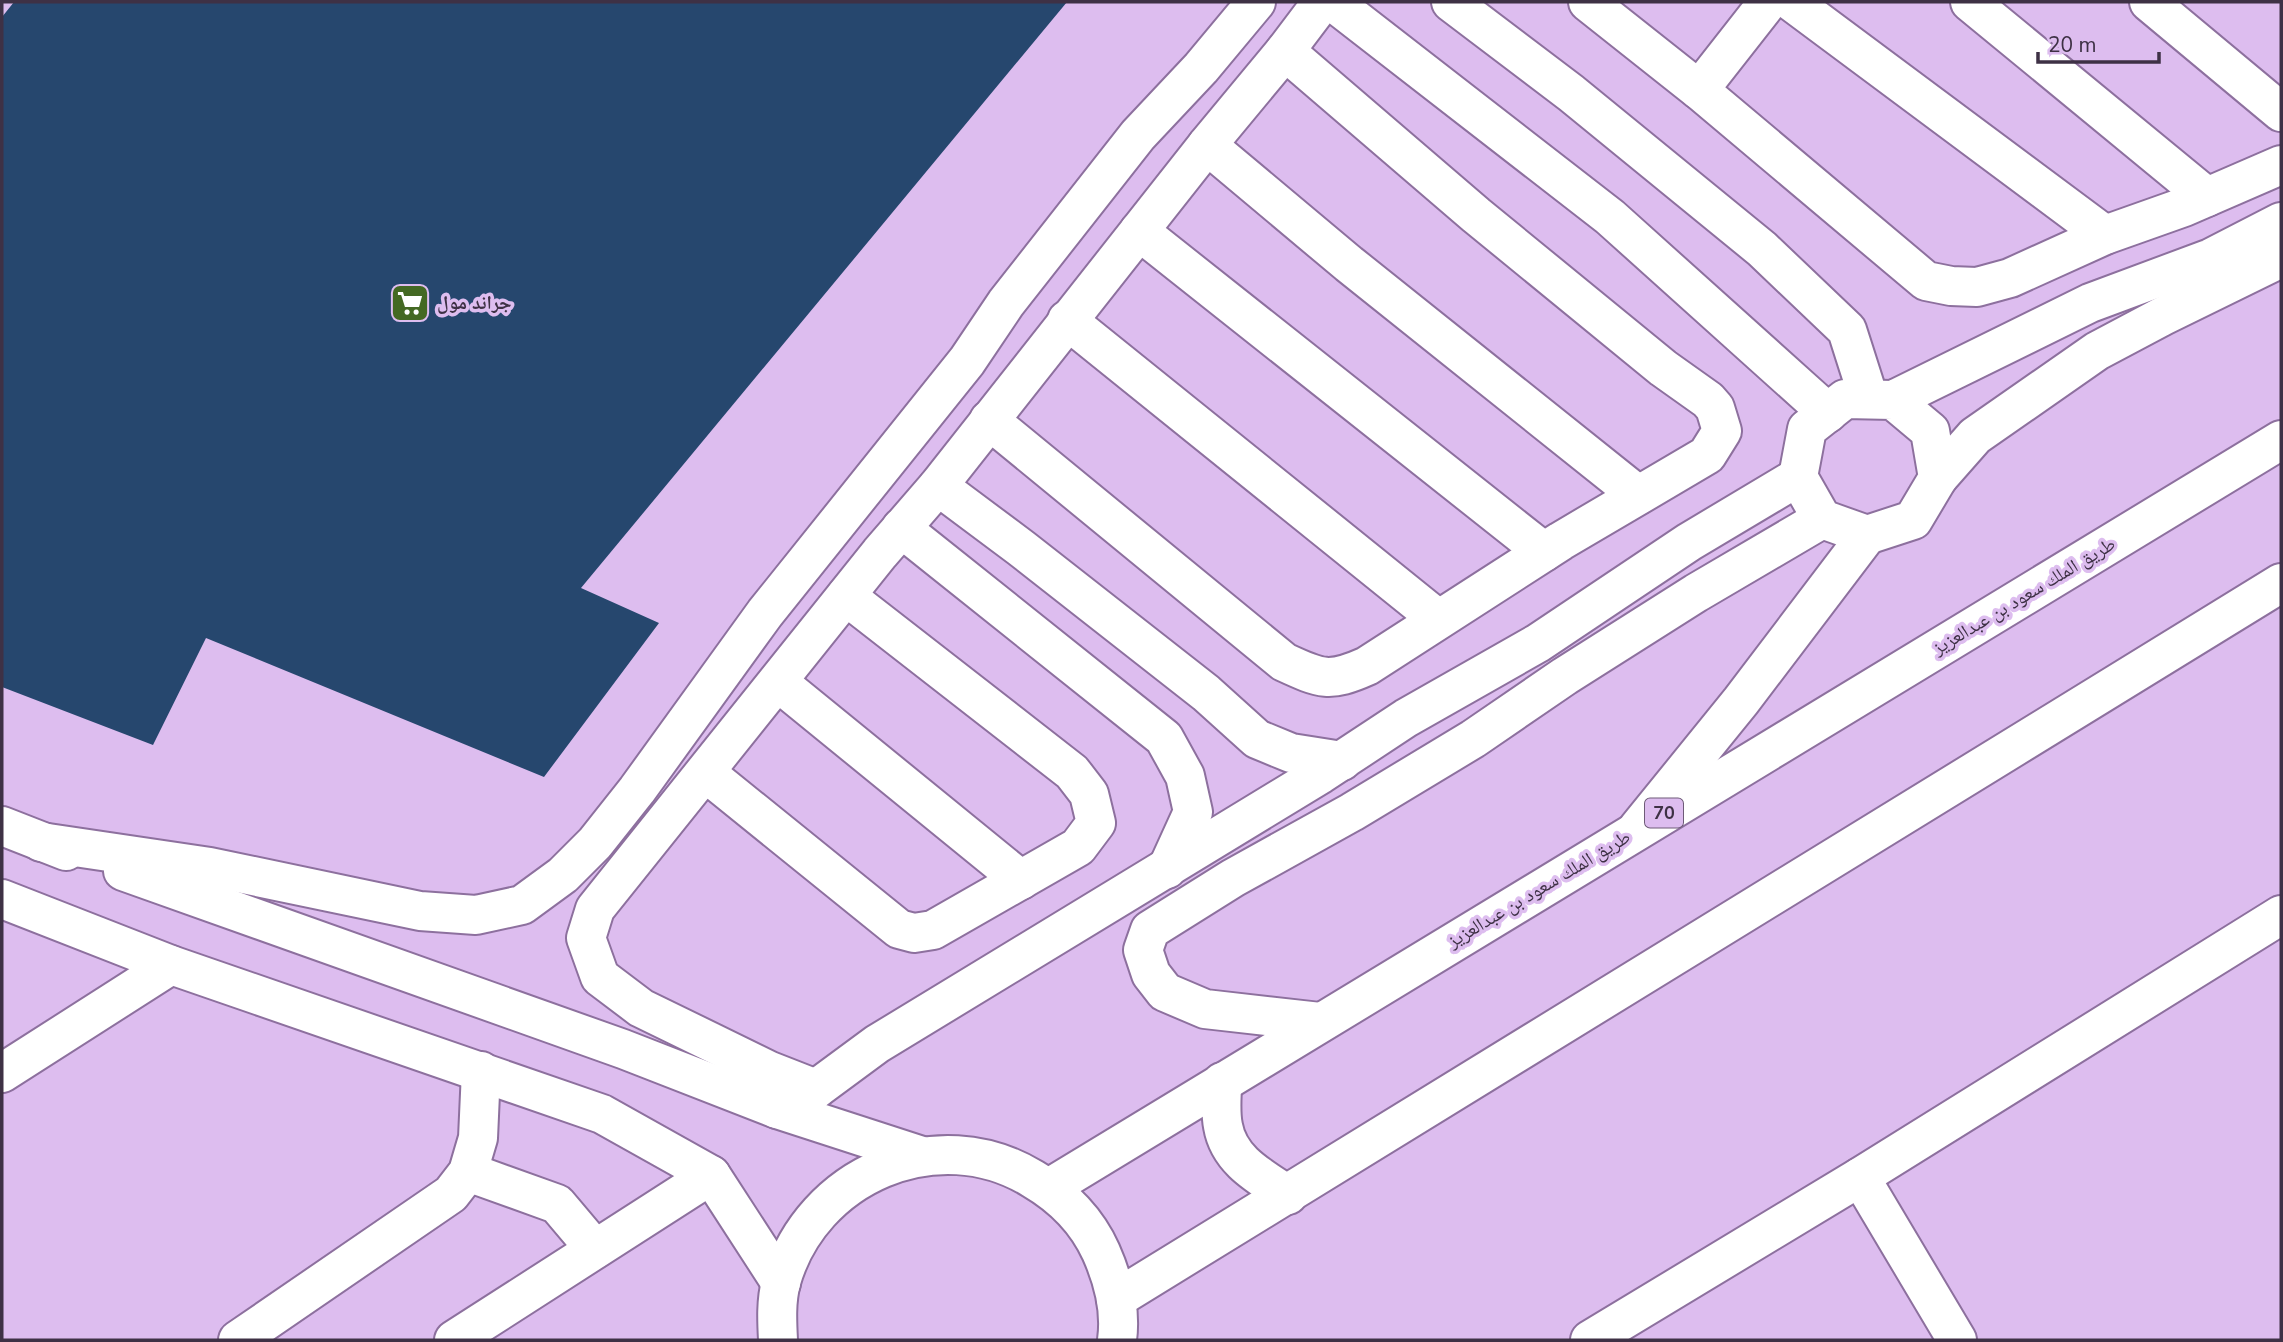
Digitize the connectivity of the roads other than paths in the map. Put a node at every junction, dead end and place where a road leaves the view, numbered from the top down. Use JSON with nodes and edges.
{"nodes":[{"id":1,"x":1256,"y":2,"type":"edge"},
{"id":2,"x":1322,"y":2,"type":"edge"},
{"id":3,"x":1333,"y":2,"type":"edge"},
{"id":4,"x":1451,"y":2,"type":"edge"},
{"id":5,"x":1588,"y":2,"type":"edge"},
{"id":6,"x":1768,"y":2,"type":"edge"},
{"id":7,"x":1792,"y":2,"type":"edge"},
{"id":8,"x":1970,"y":2,"type":"edge"},
{"id":9,"x":2150,"y":2,"type":"edge"},
{"id":10,"x":1286,"y":51,"type":"junction"},
{"id":11,"x":1699,"y":90,"type":"junction"},
{"id":12,"x":2281,"y":112,"type":"edge"},
{"id":13,"x":1207,"y":145,"type":"junction"},
{"id":14,"x":2281,"y":165,"type":"edge"},
{"id":15,"x":2207,"y":197,"type":"junction"},
{"id":16,"x":2281,"y":222,"type":"edge"},
{"id":17,"x":1139,"y":231,"type":"junction"},
{"id":18,"x":2105,"y":235,"type":"junction"},
{"id":19,"x":2281,"y":258,"type":"edge"},
{"id":20,"x":1068,"y":320,"type":"junction"},
{"id":21,"x":1881,"y":399,"type":"junction"},
{"id":22,"x":1828,"y":412,"type":"junction"},
{"id":23,"x":989,"y":420,"type":"junction"},
{"id":24,"x":2281,"y":440,"type":"edge"},
{"id":25,"x":1798,"y":477,"type":"junction"},
{"id":26,"x":1938,"y":478,"type":"junction"},
{"id":27,"x":938,"y":486,"type":"junction"},
{"id":28,"x":1638,"y":495,"type":"junction"},
{"id":29,"x":1822,"y":519,"type":"junction"},
{"id":30,"x":901,"y":528,"type":"junction"},
{"id":31,"x":1867,"y":535,"type":"junction"},
{"id":32,"x":1544,"y":552,"type":"junction"},
{"id":33,"x":2281,"y":583,"type":"edge"},
{"id":34,"x":846,"y":596,"type":"junction"},
{"id":35,"x":1438,"y":619,"type":"junction"},
{"id":36,"x":778,"y":682,"type":"junction"},
{"id":37,"x":1342,"y":761,"type":"junction"},
{"id":38,"x":706,"y":773,"type":"junction"},
{"id":39,"x":2,"y":826,"type":"edge"},
{"id":40,"x":1636,"y":831,"type":"junction"},
{"id":41,"x":41,"y":842,"type":"junction"},
{"id":42,"x":1167,"y":869,"type":"junction"},
{"id":43,"x":1021,"y":880,"type":"junction"},
{"id":44,"x":2,"y":899,"type":"edge"},
{"id":45,"x":2281,"y":915,"type":"edge"},
{"id":46,"x":171,"y":965,"type":"junction"},
{"id":47,"x":1320,"y":1022,"type":"junction"},
{"id":48,"x":481,"y":1071,"type":"junction"},
{"id":49,"x":2,"y":1073,"type":"edge"},
{"id":50,"x":1222,"y":1082,"type":"junction"},
{"id":51,"x":817,"y":1089,"type":"junction"},
{"id":52,"x":777,"y":1109,"type":"junction"},
{"id":53,"x":922,"y":1156,"type":"junction"},
{"id":54,"x":468,"y":1172,"type":"junction"},
{"id":55,"x":711,"y":1175,"type":"junction"},
{"id":56,"x":1860,"y":1177,"type":"junction"},
{"id":57,"x":1049,"y":1188,"type":"junction"},
{"id":58,"x":1289,"y":1195,"type":"junction"},
{"id":59,"x":596,"y":1249,"type":"junction"},
{"id":60,"x":781,"y":1283,"type":"junction"},
{"id":61,"x":1116,"y":1299,"type":"junction"},
{"id":62,"x":238,"y":1340,"type":"edge"},
{"id":63,"x":454,"y":1340,"type":"edge"},
{"id":64,"x":778,"y":1340,"type":"edge"},
{"id":65,"x":1117,"y":1340,"type":"edge"},
{"id":66,"x":1590,"y":1340,"type":"edge"},
{"id":67,"x":1957,"y":1340,"type":"edge"}],
"edges":[{"from":1,"to":41,"type":"main road"},
{"from":2,"to":10,"type":"main road"},
{"from":3,"to":22,"type":"main road"},
{"from":4,"to":21,"type":"main road"},
{"from":5,"to":11,"type":"main road"},
{"from":6,"to":11,"type":"main road"},
{"from":7,"to":18,"type":"main road"},
{"from":8,"to":15,"type":"main road"},
{"from":9,"to":12,"type":"main road"},
{"from":10,"to":13,"type":"main road"},
{"from":10,"to":28,"type":"main road"},
{"from":11,"to":18,"type":"main road"},
{"from":13,"to":17,"type":"main road"},
{"from":13,"to":28,"type":"main road"},
{"from":14,"to":15,"type":"main road"},
{"from":15,"to":18,"type":"main road"},
{"from":16,"to":21,"type":"main road"},
{"from":17,"to":20,"type":"main road"},
{"from":17,"to":32,"type":"main road"},
{"from":19,"to":26,"type":"main road"},
{"from":20,"to":23,"type":"main road"},
{"from":20,"to":35,"type":"main road"},
{"from":21,"to":22,"type":"main road"},
{"from":21,"to":26,"type":"main road"},
{"from":22,"to":25,"type":"main road"},
{"from":23,"to":27,"type":"main road"},
{"from":23,"to":35,"type":"main road"},
{"from":24,"to":40,"type":"main road","name":"طريق الملك سعود بن عبدالعزيز","number":"70"},
{"from":25,"to":29,"type":"main road"},
{"from":25,"to":37,"type":"main road"},
{"from":26,"to":31,"type":"main road"},
{"from":27,"to":30,"type":"main road"},
{"from":27,"to":37,"type":"main road"},
{"from":28,"to":32,"type":"main road"},
{"from":29,"to":31,"type":"main road"},
{"from":29,"to":47,"type":"main road"},
{"from":30,"to":34,"type":"main road"},
{"from":30,"to":42,"type":"main road"},
{"from":31,"to":40,"type":"main road"},
{"from":32,"to":35,"type":"main road"},
{"from":33,"to":58,"type":"main road"},
{"from":34,"to":36,"type":"main road"},
{"from":34,"to":43,"type":"main road"},
{"from":36,"to":38,"type":"main road"},
{"from":36,"to":43,"type":"main road"},
{"from":37,"to":42,"type":"main road"},
{"from":38,"to":43,"type":"main road"},
{"from":38,"to":51,"type":"main road"},
{"from":39,"to":41,"type":"main road"},
{"from":40,"to":47,"type":"main road","name":"طريق الملك سعود بن عبدالعزيز","number":"70"},
{"from":41,"to":52,"type":"main road"},
{"from":42,"to":51,"type":"main road"},
{"from":44,"to":46,"type":"main road"},
{"from":45,"to":56,"type":"main road"},
{"from":46,"to":48,"type":"main road"},
{"from":46,"to":49,"type":"main road"},
{"from":47,"to":50,"type":"main road","name":"طريق الملك سعود بن عبدالعزيز","number":"70"},
{"from":48,"to":54,"type":"main road"},
{"from":48,"to":55,"type":"main road"},
{"from":50,"to":57,"type":"main road","name":"طريق الملك سعود بن عبدالعزيز","number":"70"},
{"from":50,"to":58,"type":"main road"},
{"from":51,"to":52,"type":"main road"},
{"from":52,"to":53,"type":"main road"},
{"from":53,"to":57,"type":"main road"},
{"from":53,"to":60,"type":"main road"},
{"from":54,"to":59,"type":"main road"},
{"from":54,"to":62,"type":"main road"},
{"from":55,"to":59,"type":"main road"},
{"from":55,"to":60,"type":"main road"},
{"from":56,"to":66,"type":"main road"},
{"from":56,"to":67,"type":"main road"},
{"from":57,"to":61,"type":"main road"},
{"from":58,"to":61,"type":"main road"},
{"from":59,"to":63,"type":"main road"},
{"from":60,"to":64,"type":"main road"},
{"from":61,"to":65,"type":"main road"}]}
